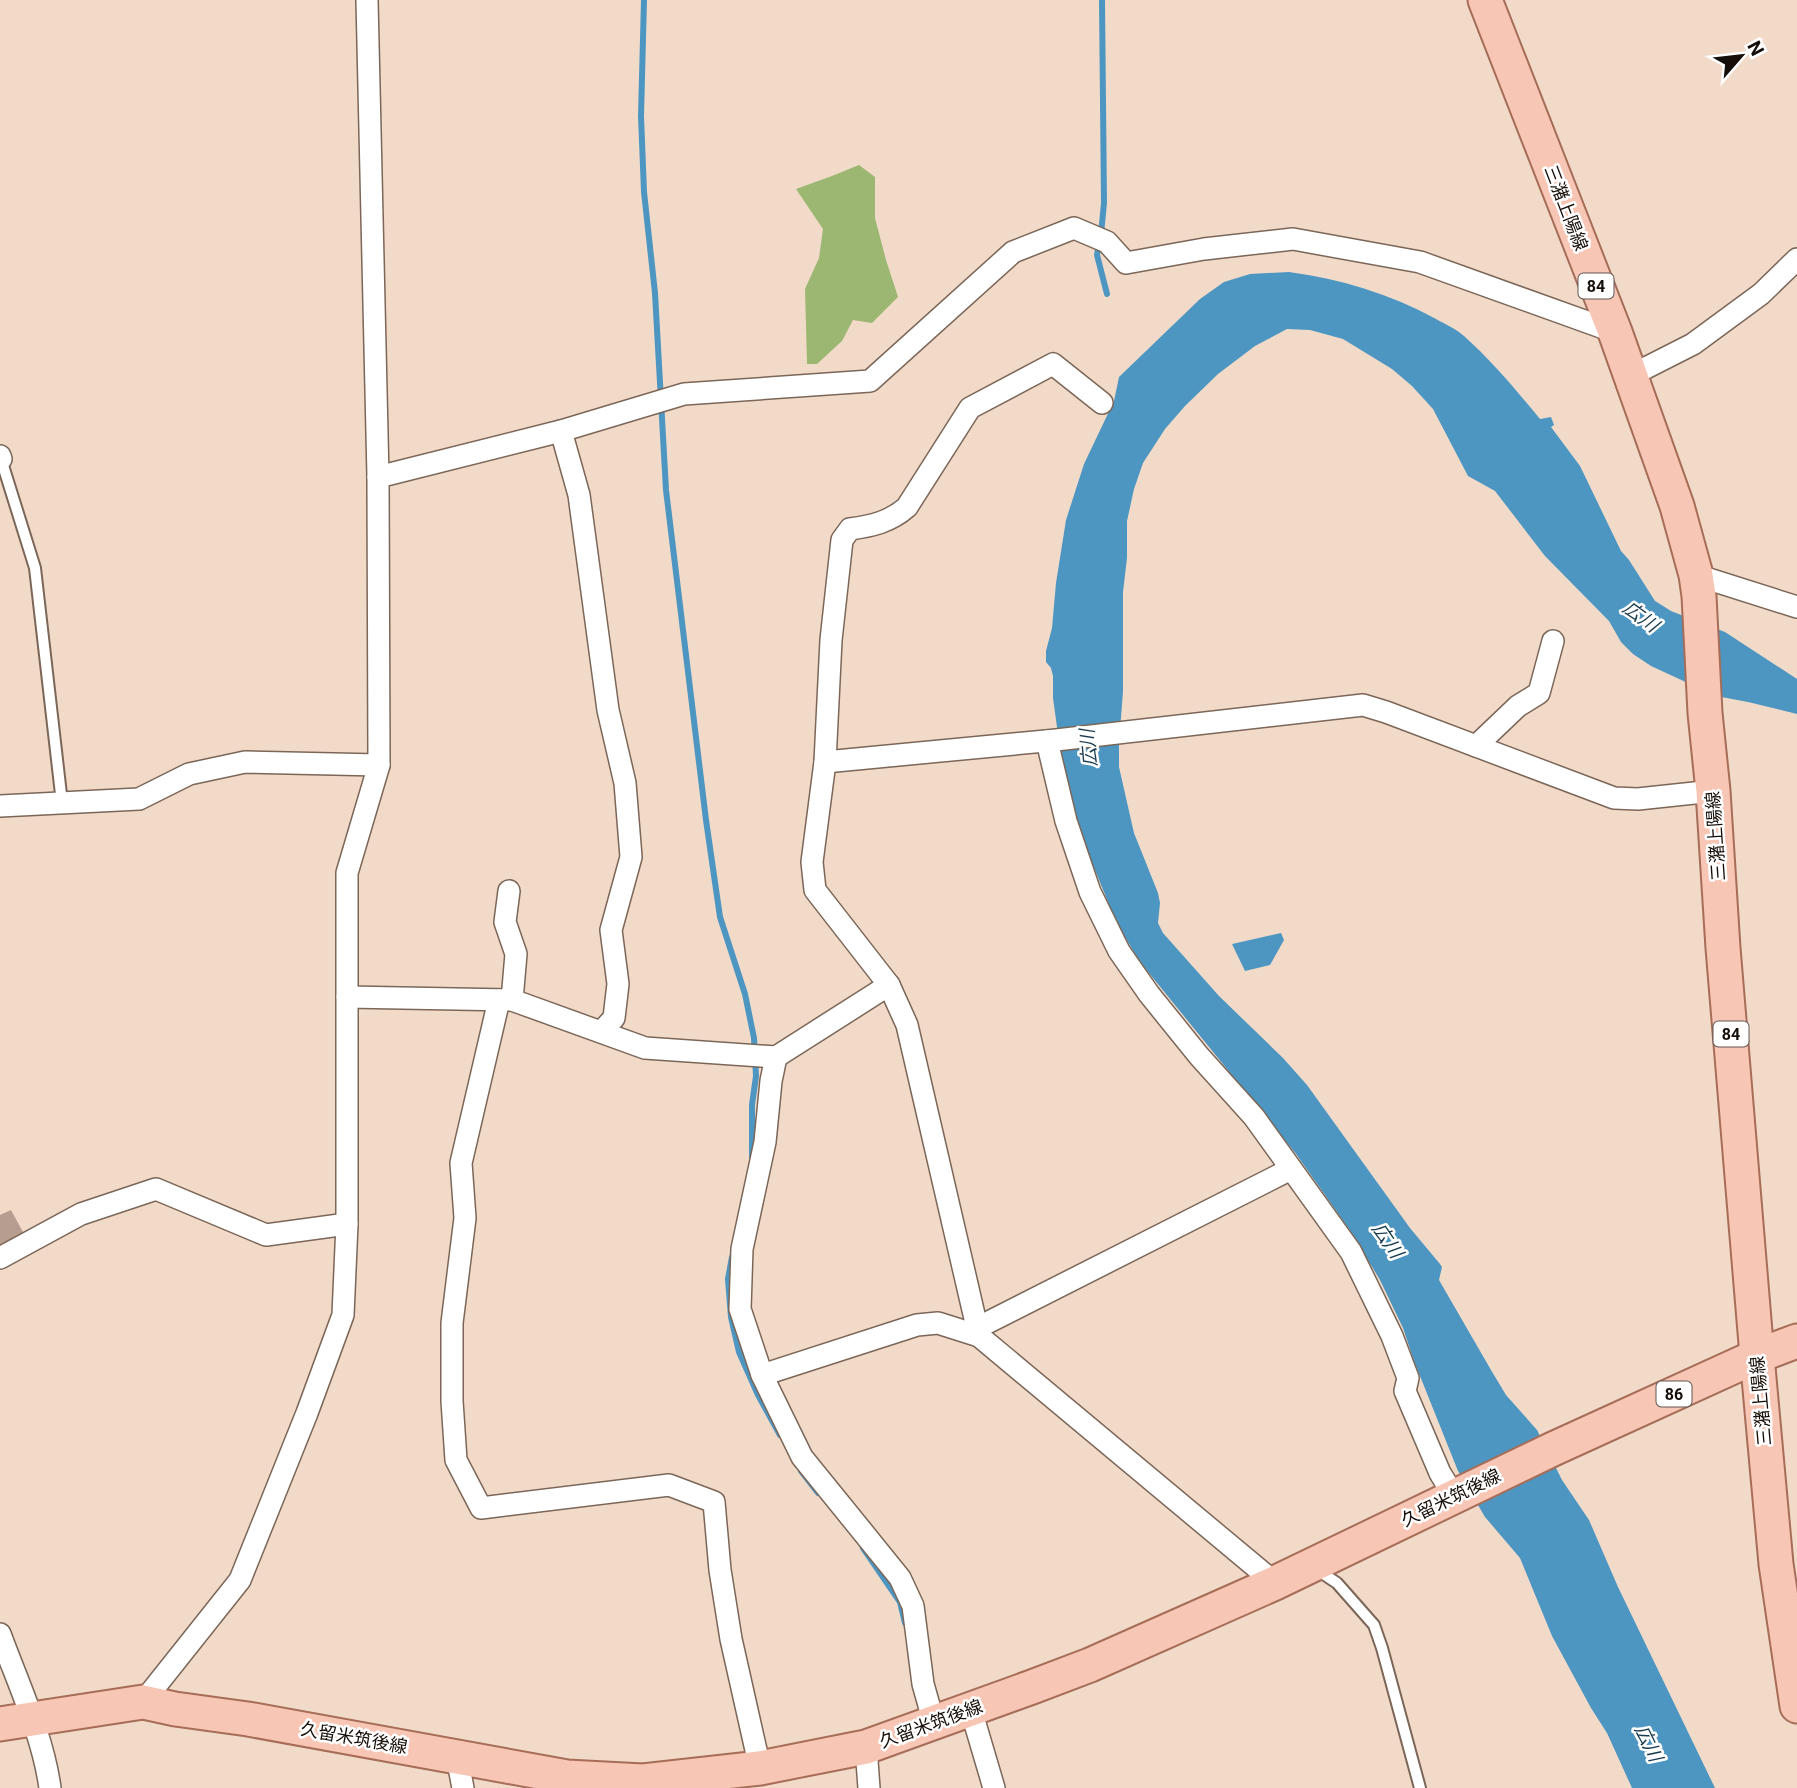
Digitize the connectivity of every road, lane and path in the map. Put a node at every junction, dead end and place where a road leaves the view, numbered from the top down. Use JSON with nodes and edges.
{"nodes":[{"id":1,"x":367,"y":0,"type":"edge"},
{"id":2,"x":1485,"y":0,"type":"edge"},
{"id":3,"x":1797,"y":259,"type":"edge"},
{"id":4,"x":1615,"y":332,"type":"junction"},
{"id":5,"x":1630,"y":376,"type":"junction"},
{"id":6,"x":1102,"y":403,"type":"dead end"},
{"id":7,"x":561,"y":431,"type":"junction"},
{"id":8,"x":0,"y":457,"type":"edge"},
{"id":9,"x":378,"y":477,"type":"junction"},
{"id":10,"x":1697,"y":586,"type":"junction"},
{"id":11,"x":1797,"y":607,"type":"edge"},
{"id":12,"x":1553,"y":641,"type":"dead end"},
{"id":13,"x":1052,"y":740,"type":"junction"},
{"id":14,"x":1476,"y":746,"type":"junction"},
{"id":15,"x":825,"y":762,"type":"junction"},
{"id":16,"x":379,"y":765,"type":"junction"},
{"id":17,"x":1713,"y":791,"type":"junction"},
{"id":18,"x":62,"y":803,"type":"junction"},
{"id":19,"x":0,"y":806,"type":"edge"},
{"id":20,"x":509,"y":891,"type":"dead end"},
{"id":21,"x":889,"y":985,"type":"junction"},
{"id":22,"x":347,"y":997,"type":"junction"},
{"id":23,"x":505,"y":1000,"type":"junction"},
{"id":24,"x":602,"y":1031,"type":"junction"},
{"id":25,"x":776,"y":1057,"type":"junction"},
{"id":26,"x":1291,"y":1169,"type":"junction"},
{"id":27,"x":346,"y":1224,"type":"junction"},
{"id":28,"x":0,"y":1258,"type":"edge"},
{"id":29,"x":978,"y":1332,"type":"junction"},
{"id":30,"x":1797,"y":1341,"type":"edge"},
{"id":31,"x":1757,"y":1356,"type":"junction"},
{"id":32,"x":762,"y":1375,"type":"junction"},
{"id":33,"x":1458,"y":1495,"type":"junction"},
{"id":34,"x":1310,"y":1566,"type":"junction"},
{"id":35,"x":1275,"y":1583,"type":"junction"},
{"id":36,"x":0,"y":1634,"type":"edge"},
{"id":37,"x":143,"y":1702,"type":"junction"},
{"id":38,"x":1797,"y":1706,"type":"edge"},
{"id":39,"x":971,"y":1710,"type":"junction"},
{"id":40,"x":15,"y":1721,"type":"edge"},
{"id":41,"x":934,"y":1723,"type":"junction"},
{"id":42,"x":866,"y":1747,"type":"junction"},
{"id":43,"x":760,"y":1768,"type":"junction"},
{"id":44,"x":460,"y":1772,"type":"edge"},
{"id":45,"x":50,"y":1788,"type":"edge"},
{"id":46,"x":869,"y":1788,"type":"edge"},
{"id":47,"x":994,"y":1788,"type":"edge"},
{"id":48,"x":1420,"y":1788,"type":"edge"}],
"edges":[{"from":1,"to":9,"type":"street"},
{"from":2,"to":4,"type":"main road","name":"三潴上陽線","number":"84"},
{"from":3,"to":5,"type":"street"},
{"from":4,"to":5,"type":"main road","name":"三潴上陽線","number":"84"},
{"from":4,"to":7,"type":"street"},
{"from":5,"to":10,"type":"main road","name":"三潴上陽線","number":"84"},
{"from":6,"to":15,"type":"street"},
{"from":7,"to":9,"type":"street"},
{"from":7,"to":24,"type":"street"},
{"from":8,"to":18,"type":"lane"},
{"from":9,"to":16,"type":"street"},
{"from":10,"to":11,"type":"street"},
{"from":10,"to":17,"type":"main road","name":"三潴上陽線","number":"84"},
{"from":12,"to":14,"type":"street"},
{"from":13,"to":14,"type":"street"},
{"from":13,"to":15,"type":"street"},
{"from":13,"to":26,"type":"street"},
{"from":14,"to":17,"type":"street"},
{"from":15,"to":21,"type":"street"},
{"from":16,"to":18,"type":"street"},
{"from":16,"to":22,"type":"street"},
{"from":17,"to":31,"type":"main road","name":"三潴上陽線","number":"84"},
{"from":18,"to":19,"type":"street"},
{"from":20,"to":23,"type":"street"},
{"from":21,"to":25,"type":"street"},
{"from":21,"to":29,"type":"street"},
{"from":22,"to":23,"type":"street"},
{"from":22,"to":27,"type":"street"},
{"from":23,"to":24,"type":"street"},
{"from":23,"to":43,"type":"street"},
{"from":24,"to":25,"type":"street"},
{"from":25,"to":32,"type":"street"},
{"from":26,"to":29,"type":"street"},
{"from":26,"to":33,"type":"street"},
{"from":27,"to":28,"type":"street"},
{"from":27,"to":37,"type":"street"},
{"from":29,"to":32,"type":"street"},
{"from":29,"to":35,"type":"street"},
{"from":30,"to":31,"type":"main road","name":"久留米筑後線","number":"86"},
{"from":31,"to":33,"type":"main road","name":"久留米筑後線","number":"86"},
{"from":31,"to":38,"type":"main road","name":"三潴上陽線","number":"84"},
{"from":32,"to":41,"type":"street"},
{"from":33,"to":34,"type":"main road","name":"久留米筑後線","number":"86"},
{"from":34,"to":35,"type":"main road","name":"久留米筑後線","number":"86"},
{"from":34,"to":48,"type":"lane"},
{"from":35,"to":39,"type":"main road","name":"久留米筑後線","number":"86"},
{"from":36,"to":40,"type":"street"},
{"from":37,"to":40,"type":"main road","name":"久留米筑後線","number":"86"},
{"from":37,"to":44,"type":"main road","name":"久留米筑後線","number":"86"},
{"from":39,"to":41,"type":"main road","name":"久留米筑後線","number":"86"},
{"from":39,"to":47,"type":"street"},
{"from":40,"to":45,"type":"street"},
{"from":41,"to":42,"type":"main road","name":"久留米筑後線","number":"86"},
{"from":42,"to":43,"type":"main road","name":"久留米筑後線","number":"86"},
{"from":42,"to":46,"type":"street"},
{"from":43,"to":44,"type":"main road","name":"久留米筑後線","number":"86"}]}
